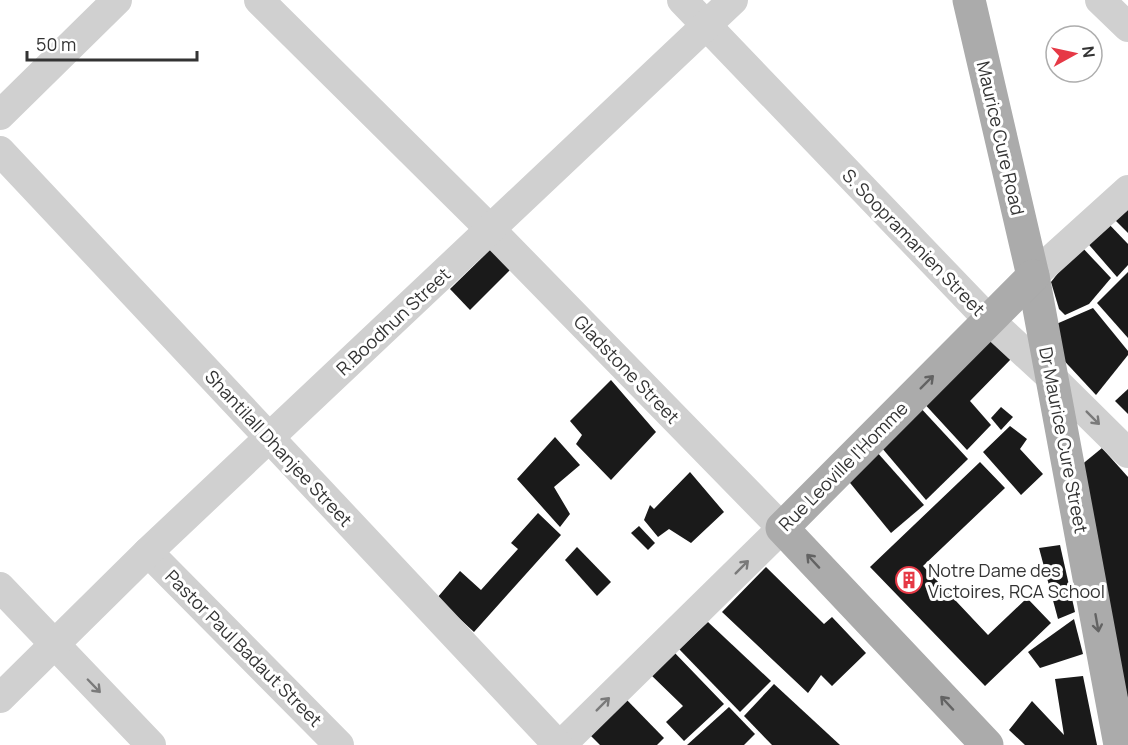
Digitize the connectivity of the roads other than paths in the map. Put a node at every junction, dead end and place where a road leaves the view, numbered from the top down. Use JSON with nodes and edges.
{"nodes":[{"id":1,"x":117,"y":0,"type":"edge"},
{"id":2,"x":259,"y":0,"type":"edge"},
{"id":3,"x":682,"y":0,"type":"edge"},
{"id":4,"x":732,"y":0,"type":"edge"},
{"id":5,"x":969,"y":0,"type":"edge"},
{"id":6,"x":1100,"y":0,"type":"edge"},
{"id":7,"x":707,"y":25,"type":"junction"},
{"id":8,"x":1128,"y":27,"type":"edge"},
{"id":9,"x":0,"y":115,"type":"edge"},
{"id":10,"x":0,"y":151,"type":"edge"},
{"id":11,"x":1128,"y":190,"type":"edge"},
{"id":12,"x":491,"y":230,"type":"junction"},
{"id":13,"x":1033,"y":276,"type":"junction"},
{"id":14,"x":989,"y":320,"type":"junction"},
{"id":15,"x":1053,"y":379,"type":"junction"},
{"id":16,"x":269,"y":437,"type":"junction"},
{"id":17,"x":1128,"y":453,"type":"edge"},
{"id":18,"x":782,"y":528,"type":"junction"},
{"id":19,"x":148,"y":552,"type":"junction"},
{"id":20,"x":0,"y":587,"type":"edge"},
{"id":21,"x":54,"y":644,"type":"junction"},
{"id":22,"x":0,"y":698,"type":"edge"},
{"id":23,"x":151,"y":745,"type":"edge"},
{"id":24,"x":339,"y":745,"type":"edge"},
{"id":25,"x":559,"y":745,"type":"edge"},
{"id":26,"x":987,"y":745,"type":"edge"},
{"id":27,"x":1120,"y":745,"type":"edge"}],
"edges":[{"from":1,"to":9,"type":"street"},
{"from":2,"to":12,"type":"street","name":"Gladstone Street"},
{"from":3,"to":7,"type":"street","name":"S. Soopramanien Street"},
{"from":4,"to":7,"type":"street","name":"R.Boodhun Street"},
{"from":5,"to":13,"type":"main road","name":"Maurice Cure Road"},
{"from":6,"to":8,"type":"street"},
{"from":7,"to":12,"type":"street","name":"R.Boodhun Street"},
{"from":7,"to":14,"type":"street","name":"S. Soopramanien Street"},
{"from":10,"to":16,"type":"street","name":"Shantilall Dhanjee Street"},
{"from":11,"to":13,"type":"street","name":"Rue Leoville l'Homme"},
{"from":12,"to":16,"type":"street","name":"R.Boodhun Street"},
{"from":12,"to":18,"type":"street","name":"Gladstone Street"},
{"from":13,"to":14,"type":"main road","name":"Rue Leoville l'Homme"},
{"from":13,"to":15,"type":"main road","name":"Dr Maurice Cure Street"},
{"from":14,"to":15,"type":"street","name":"S. Soopramanien Street"},
{"from":18,"to":14,"type":"main road","name":"Rue Leoville l'Homme","one_way":true},
{"from":15,"to":17,"type":"street","name":"S. Soopramanien Street","one_way":true},
{"from":15,"to":27,"type":"main road","name":"Dr Maurice Cure Street","one_way":true},
{"from":16,"to":19,"type":"street","name":"R.Boodhun Street"},
{"from":16,"to":25,"type":"street","name":"Shantilall Dhanjee Street"},
{"from":25,"to":18,"type":"street","name":"Rue Leoville l'Homme","one_way":true},
{"from":26,"to":18,"type":"main road","name":"Gladstone Street","one_way":true},
{"from":19,"to":21,"type":"street","name":"R.Boodhun Street"},
{"from":19,"to":24,"type":"street","name":"Pastor Paul Badaut Street"},
{"from":20,"to":21,"type":"street"},
{"from":21,"to":22,"type":"street","name":"R.Boodhun Street"},
{"from":21,"to":23,"type":"street","one_way":true}]}
